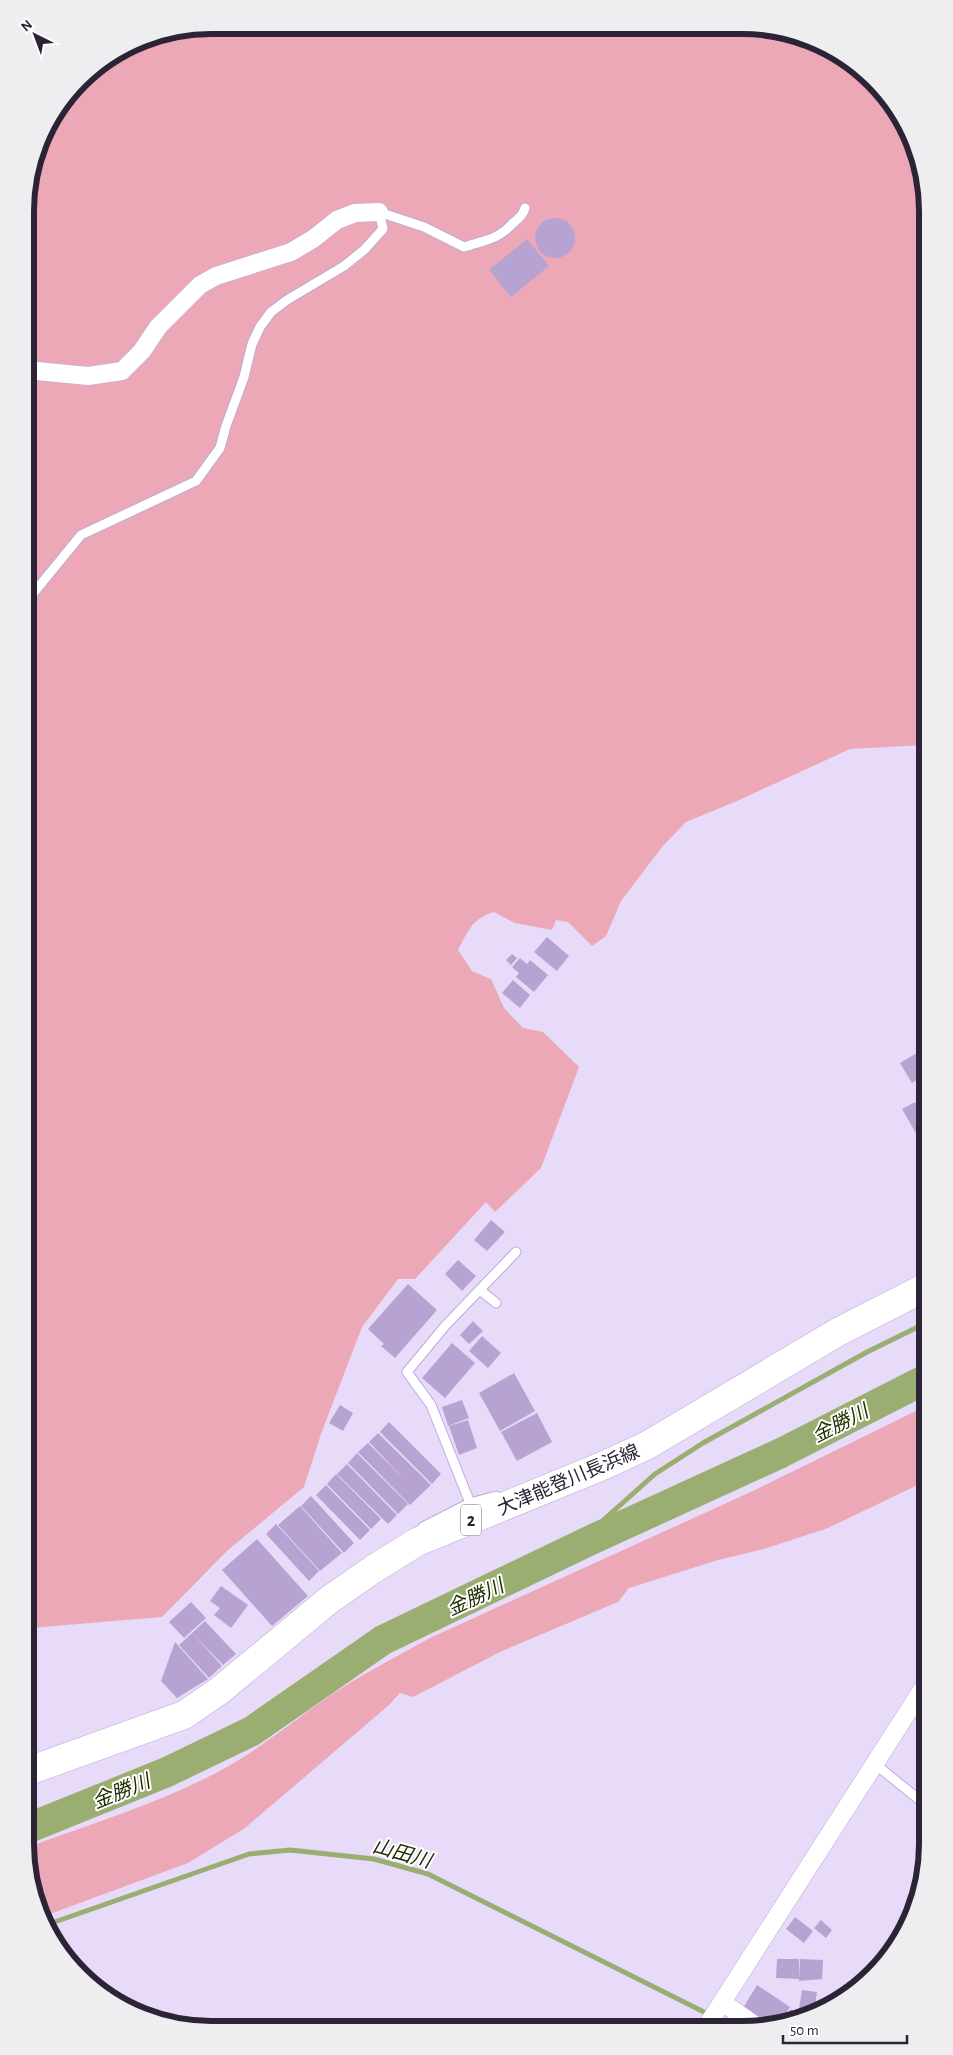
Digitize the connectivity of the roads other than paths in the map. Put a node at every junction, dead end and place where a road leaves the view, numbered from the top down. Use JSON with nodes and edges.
{"nodes":[{"id":1,"x":525,"y":208,"type":"dead end"},
{"id":2,"x":379,"y":212,"type":"junction"},
{"id":3,"x":34,"y":371,"type":"edge"},
{"id":4,"x":34,"y":592,"type":"edge"},
{"id":5,"x":516,"y":1252,"type":"dead end"},
{"id":6,"x":480,"y":1290,"type":"junction"},
{"id":7,"x":919,"y":1291,"type":"edge"},
{"id":8,"x":496,"y":1303,"type":"dead end"},
{"id":9,"x":518,"y":1501,"type":"junction"},
{"id":10,"x":470,"y":1504,"type":"junction"},
{"id":11,"x":392,"y":1557,"type":"junction"},
{"id":12,"x":919,"y":1694,"type":"edge"},
{"id":13,"x":874,"y":1764,"type":"junction"},
{"id":14,"x":34,"y":1769,"type":"edge"},
{"id":15,"x":919,"y":1800,"type":"edge"},
{"id":16,"x":720,"y":2005,"type":"junction"},
{"id":17,"x":710,"y":2021,"type":"edge"},
{"id":18,"x":748,"y":2021,"type":"edge"}],
"edges":[{"from":1,"to":2,"type":"lane"},
{"from":2,"to":3,"type":"street"},
{"from":2,"to":4,"type":"lane"},
{"from":5,"to":6,"type":"lane"},
{"from":6,"to":8,"type":"lane"},
{"from":6,"to":10,"type":"lane"},
{"from":7,"to":9,"type":"main road","name":"大津能登川長浜線","number":"2"},
{"from":9,"to":10,"type":"lane"},
{"from":9,"to":11,"type":"main road","name":"大津能登川長浜線","number":"2"},
{"from":10,"to":11,"type":"lane"},
{"from":11,"to":14,"type":"main road","name":"大津能登川長浜線","number":"2"},
{"from":12,"to":13,"type":"street"},
{"from":13,"to":15,"type":"lane"},
{"from":13,"to":16,"type":"street"},
{"from":16,"to":17,"type":"street"},
{"from":16,"to":18,"type":"street"}]}
